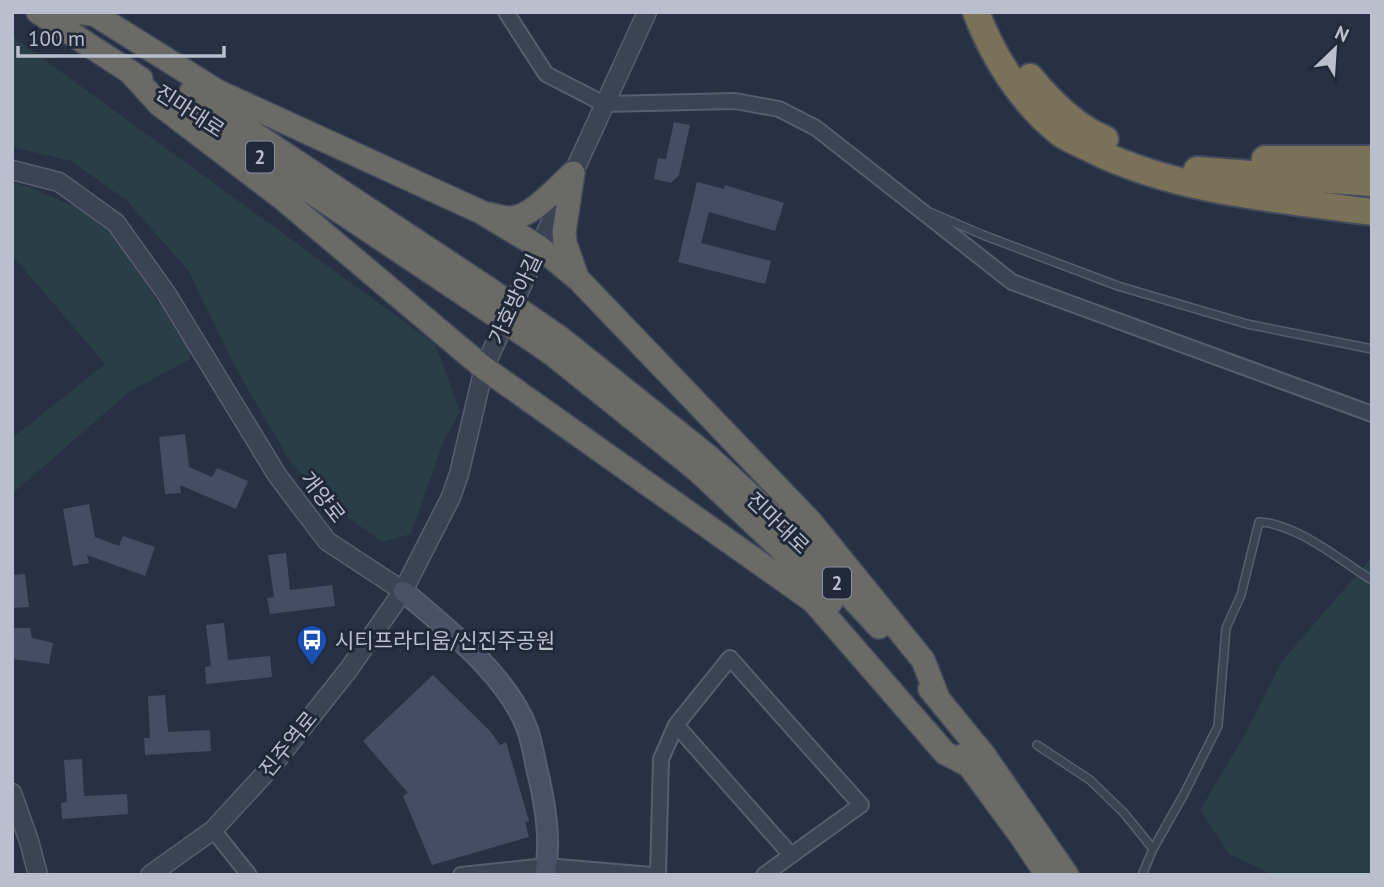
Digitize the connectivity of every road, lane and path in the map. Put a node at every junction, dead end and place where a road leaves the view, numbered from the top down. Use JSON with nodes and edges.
{"nodes":[{"id":1,"x":38,"y":12,"type":"edge"},
{"id":2,"x":69,"y":12,"type":"edge"},
{"id":3,"x":506,"y":12,"type":"edge"},
{"id":4,"x":647,"y":12,"type":"edge"},
{"id":5,"x":976,"y":12,"type":"edge"},
{"id":6,"x":993,"y":12,"type":"edge"},
{"id":7,"x":130,"y":71,"type":"junction"},
{"id":8,"x":604,"y":104,"type":"junction"},
{"id":9,"x":1372,"y":159,"type":"edge"},
{"id":10,"x":1188,"y":169,"type":"junction"},
{"id":11,"x":12,"y":170,"type":"edge"},
{"id":12,"x":573,"y":173,"type":"junction"},
{"id":13,"x":1372,"y":183,"type":"edge"},
{"id":14,"x":914,"y":204,"type":"junction"},
{"id":15,"x":481,"y":212,"type":"junction"},
{"id":16,"x":1372,"y":212,"type":"edge"},
{"id":17,"x":539,"y":247,"type":"junction"},
{"id":18,"x":579,"y":280,"type":"junction"},
{"id":19,"x":483,"y":296,"type":"junction"},
{"id":20,"x":555,"y":345,"type":"junction"},
{"id":21,"x":1372,"y":349,"type":"edge"},
{"id":22,"x":484,"y":368,"type":"junction"},
{"id":23,"x":1372,"y":414,"type":"edge"},
{"id":24,"x":1372,"y":580,"type":"edge"},
{"id":25,"x":403,"y":591,"type":"junction"},
{"id":26,"x":938,"y":698,"type":"junction"},
{"id":27,"x":676,"y":725,"type":"junction"},
{"id":28,"x":1037,"y":745,"type":"dead end"},
{"id":29,"x":970,"y":766,"type":"junction"},
{"id":30,"x":12,"y":793,"type":"edge"},
{"id":31,"x":213,"y":830,"type":"junction"},
{"id":32,"x":1153,"y":849,"type":"junction"},
{"id":33,"x":791,"y":855,"type":"junction"},
{"id":34,"x":546,"y":870,"type":"edge"},
{"id":35,"x":38,"y":875,"type":"edge"},
{"id":36,"x":150,"y":875,"type":"edge"},
{"id":37,"x":249,"y":875,"type":"edge"},
{"id":38,"x":461,"y":875,"type":"edge"},
{"id":39,"x":652,"y":875,"type":"edge"},
{"id":40,"x":658,"y":875,"type":"edge"},
{"id":41,"x":764,"y":875,"type":"edge"},
{"id":42,"x":1046,"y":875,"type":"edge"},
{"id":43,"x":1068,"y":875,"type":"edge"},
{"id":44,"x":1142,"y":875,"type":"edge"}],
"edges":[{"from":1,"to":7,"type":"highway","name":"진마대로","number":"2"},
{"from":2,"to":15,"type":"highway"},
{"from":2,"to":19,"type":"highway","name":"진마대로","number":"2"},
{"from":3,"to":8,"type":"street"},
{"from":4,"to":8,"type":"street","name":"가호방아길"},
{"from":5,"to":16,"type":"highway"},
{"from":6,"to":10,"type":"highway"},
{"from":7,"to":19,"type":"highway","name":"진마대로","number":"2"},
{"from":7,"to":22,"type":"highway"},
{"from":8,"to":12,"type":"street","name":"가호방아길"},
{"from":8,"to":14,"type":"street"},
{"from":9,"to":10,"type":"highway"},
{"from":10,"to":13,"type":"highway"},
{"from":11,"to":25,"type":"street","name":"개양로"},
{"from":12,"to":15,"type":"highway"},
{"from":12,"to":17,"type":"street","name":"가호방아길"},
{"from":12,"to":18,"type":"highway"},
{"from":14,"to":21,"type":"lane"},
{"from":14,"to":23,"type":"street"},
{"from":15,"to":17,"type":"highway"},
{"from":17,"to":18,"type":"highway"},
{"from":17,"to":22,"type":"street","name":"가호방아길"},
{"from":18,"to":26,"type":"highway"},
{"from":19,"to":20,"type":"highway","number":"2","bridge":true},
{"from":20,"to":26,"type":"highway","name":"진마대로","number":"2"},
{"from":20,"to":29,"type":"highway","name":"진마대로","number":"2"},
{"from":22,"to":25,"type":"street","name":"가호방아길"},
{"from":22,"to":29,"type":"highway"},
{"from":24,"to":32,"type":"lane"},
{"from":25,"to":31,"type":"street","name":"진주역로"},
{"from":25,"to":34,"type":"main road","name":"개양로"},
{"from":26,"to":43,"type":"highway","name":"진마대로","number":"2"},
{"from":27,"to":33,"type":"street"},
{"from":27,"to":33,"type":"street"},
{"from":27,"to":40,"type":"street"},
{"from":28,"to":32,"type":"lane"},
{"from":29,"to":42,"type":"highway","name":"진마대로","number":"2"},
{"from":30,"to":35,"type":"street"},
{"from":31,"to":36,"type":"street","name":"진주역로"},
{"from":31,"to":37,"type":"street"},
{"from":32,"to":44,"type":"lane"},
{"from":33,"to":41,"type":"street"},
{"from":34,"to":38,"type":"street"},
{"from":34,"to":39,"type":"street"}]}
